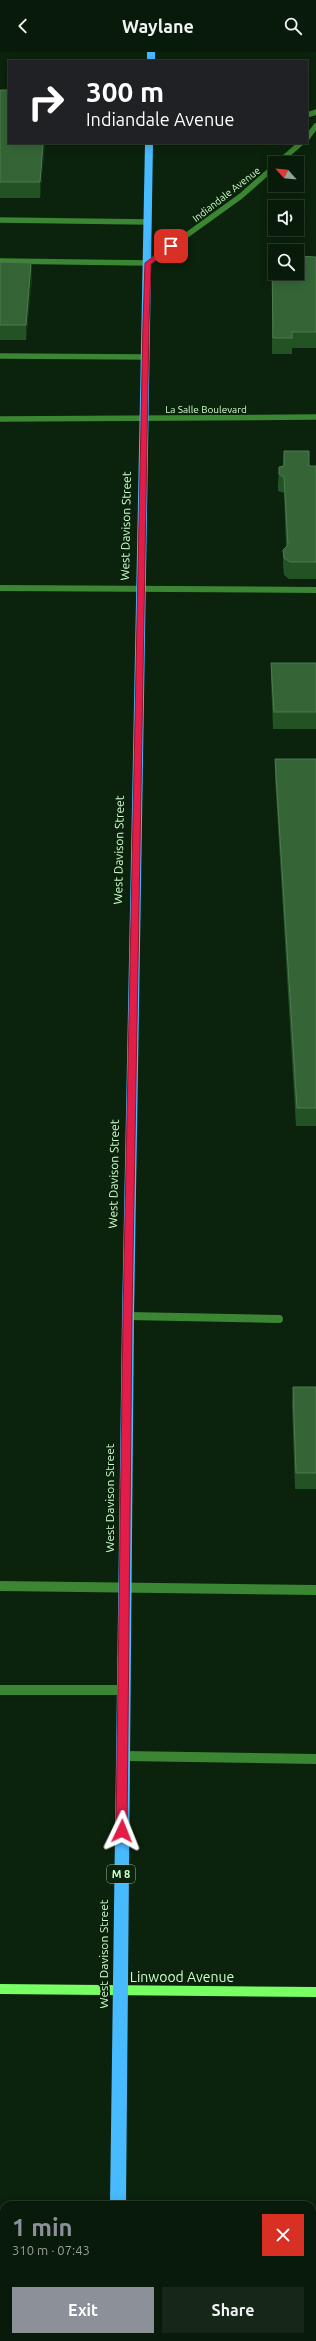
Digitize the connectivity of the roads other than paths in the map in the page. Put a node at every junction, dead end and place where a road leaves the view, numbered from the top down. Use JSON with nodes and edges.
{"nodes":[{"id":1,"x":316,"y":126,"type":"edge"},
{"id":2,"x":308,"y":137,"type":"edge"},
{"id":3,"x":149,"y":144,"type":"edge"},
{"id":4,"x":300,"y":144,"type":"edge"},
{"id":5,"x":286,"y":156,"type":"edge"},
{"id":6,"x":268,"y":172,"type":"edge"},
{"id":7,"x":0,"y":220,"type":"edge"},
{"id":8,"x":148,"y":222,"type":"junction"},
{"id":9,"x":0,"y":261,"type":"edge"},
{"id":10,"x":148,"y":263,"type":"junction"},
{"id":11,"x":0,"y":356,"type":"edge"},
{"id":12,"x":146,"y":357,"type":"junction"},
{"id":13,"x":316,"y":417,"type":"edge"},
{"id":14,"x":144,"y":418,"type":"junction"},
{"id":15,"x":0,"y":419,"type":"edge"},
{"id":16,"x":0,"y":588,"type":"edge"},
{"id":17,"x":141,"y":589,"type":"junction"},
{"id":18,"x":316,"y":590,"type":"edge"},
{"id":19,"x":128,"y":1316,"type":"junction"},
{"id":20,"x":279,"y":1319,"type":"dead end"},
{"id":21,"x":0,"y":1586,"type":"edge"},
{"id":22,"x":126,"y":1587,"type":"junction"},
{"id":23,"x":316,"y":1590,"type":"edge"},
{"id":24,"x":0,"y":1690,"type":"edge"},
{"id":25,"x":124,"y":1690,"type":"junction"},
{"id":26,"x":124,"y":1756,"type":"junction"},
{"id":27,"x":316,"y":1759,"type":"edge"},
{"id":28,"x":0,"y":1989,"type":"edge"},
{"id":29,"x":120,"y":1992,"type":"junction"},
{"id":30,"x":316,"y":1992,"type":"edge"},
{"id":31,"x":118,"y":2201,"type":"edge"}],
"edges":[{"from":1,"to":2,"type":"street"},
{"from":3,"to":8,"type":"highway","name":"West Davison Street","number":"M 8"},
{"from":4,"to":5,"type":"street"},
{"from":6,"to":10,"type":"street","name":"Indiandale Avenue"},
{"from":7,"to":8,"type":"street"},
{"from":8,"to":10,"type":"highway","name":"West Davison Street","number":"M 8"},
{"from":9,"to":10,"type":"street"},
{"from":10,"to":12,"type":"highway","name":"West Davison Street","number":"M 8"},
{"from":11,"to":12,"type":"street"},
{"from":12,"to":14,"type":"highway","name":"West Davison Street","number":"M 8"},
{"from":13,"to":14,"type":"street","name":"La Salle Boulevard"},
{"from":14,"to":15,"type":"street","name":"La Salle Boulevard"},
{"from":14,"to":17,"type":"highway","name":"West Davison Street","number":"M 8"},
{"from":16,"to":17,"type":"street"},
{"from":17,"to":18,"type":"street"},
{"from":17,"to":19,"type":"highway","name":"West Davison Street","number":"M 8"},
{"from":19,"to":20,"type":"street"},
{"from":19,"to":22,"type":"highway","name":"West Davison Street","number":"M 8"},
{"from":21,"to":22,"type":"street"},
{"from":22,"to":23,"type":"street"},
{"from":22,"to":25,"type":"highway","name":"West Davison Street","number":"M 8"},
{"from":24,"to":25,"type":"street"},
{"from":25,"to":26,"type":"highway","name":"West Davison Street","number":"M 8"},
{"from":26,"to":27,"type":"street"},
{"from":26,"to":29,"type":"highway","name":"West Davison Street","number":"M 8"},
{"from":28,"to":29,"type":"street","name":"Linwood Avenue"},
{"from":29,"to":30,"type":"street","name":"Linwood Avenue"},
{"from":29,"to":31,"type":"highway","name":"West Davison Street","number":"M 8"}]}
